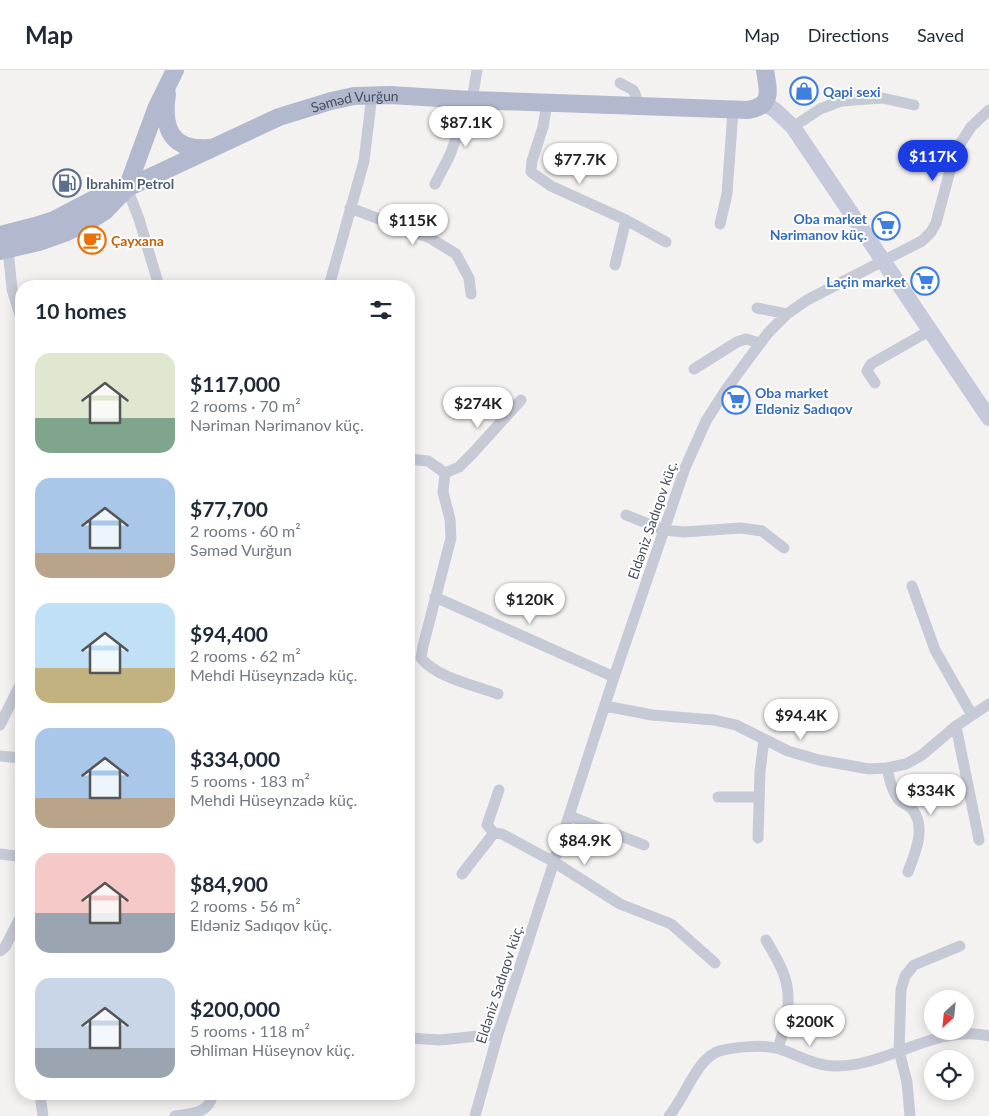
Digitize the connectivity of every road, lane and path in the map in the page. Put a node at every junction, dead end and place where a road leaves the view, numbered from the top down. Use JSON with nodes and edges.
{"nodes":[{"id":1,"x":477,"y":70,"type":"edge"},
{"id":2,"x":765,"y":70,"type":"edge"},
{"id":3,"x":172,"y":75,"type":"edge"},
{"id":4,"x":620,"y":83,"type":"dead end"},
{"id":5,"x":372,"y":95,"type":"junction"},
{"id":6,"x":467,"y":100,"type":"junction"},
{"id":7,"x":547,"y":103,"type":"junction"},
{"id":8,"x":765,"y":104,"type":"junction"},
{"id":9,"x":914,"y":105,"type":"dead end"},
{"id":10,"x":635,"y":106,"type":"junction"},
{"id":11,"x":989,"y":110,"type":"edge"},
{"id":12,"x":733,"y":111,"type":"junction"},
{"id":13,"x":792,"y":126,"type":"junction"},
{"id":14,"x":212,"y":148,"type":"junction"},
{"id":15,"x":435,"y":184,"type":"dead end"},
{"id":16,"x":127,"y":188,"type":"junction"},
{"id":17,"x":350,"y":208,"type":"junction"},
{"id":18,"x":626,"y":220,"type":"junction"},
{"id":19,"x":720,"y":224,"type":"dead end"},
{"id":20,"x":666,"y":242,"type":"dead end"},
{"id":21,"x":3,"y":245,"type":"edge"},
{"id":22,"x":883,"y":262,"type":"junction"},
{"id":23,"x":615,"y":265,"type":"dead end"},
{"id":24,"x":157,"y":280,"type":"edge"},
{"id":25,"x":331,"y":280,"type":"edge"},
{"id":26,"x":470,"y":294,"type":"dead end"},
{"id":27,"x":15,"y":299,"type":"edge"},
{"id":28,"x":757,"y":308,"type":"dead end"},
{"id":29,"x":787,"y":314,"type":"junction"},
{"id":30,"x":929,"y":331,"type":"junction"},
{"id":31,"x":760,"y":343,"type":"junction"},
{"id":32,"x":694,"y":369,"type":"dead end"},
{"id":33,"x":875,"y":383,"type":"dead end"},
{"id":34,"x":521,"y":400,"type":"dead end"},
{"id":35,"x":989,"y":418,"type":"edge"},
{"id":36,"x":415,"y":460,"type":"edge"},
{"id":37,"x":445,"y":473,"type":"junction"},
{"id":38,"x":626,"y":515,"type":"dead end"},
{"id":39,"x":664,"y":530,"type":"junction"},
{"id":40,"x":784,"y":548,"type":"dead end"},
{"id":41,"x":912,"y":586,"type":"dead end"},
{"id":42,"x":435,"y":597,"type":"junction"},
{"id":43,"x":614,"y":677,"type":"junction"},
{"id":44,"x":498,"y":694,"type":"dead end"},
{"id":45,"x":15,"y":695,"type":"edge"},
{"id":46,"x":989,"y":704,"type":"edge"},
{"id":47,"x":606,"y":706,"type":"junction"},
{"id":48,"x":972,"y":715,"type":"junction"},
{"id":49,"x":0,"y":725,"type":"edge"},
{"id":50,"x":956,"y":726,"type":"junction"},
{"id":51,"x":764,"y":739,"type":"junction"},
{"id":52,"x":0,"y":756,"type":"edge"},
{"id":53,"x":15,"y":757,"type":"edge"},
{"id":54,"x":886,"y":768,"type":"junction"},
{"id":55,"x":499,"y":790,"type":"dead end"},
{"id":56,"x":718,"y":797,"type":"dead end"},
{"id":57,"x":759,"y":797,"type":"junction"},
{"id":58,"x":570,"y":816,"type":"junction"},
{"id":59,"x":494,"y":833,"type":"junction"},
{"id":60,"x":758,"y":838,"type":"dead end"},
{"id":61,"x":979,"y":840,"type":"dead end"},
{"id":62,"x":644,"y":844,"type":"dead end"},
{"id":63,"x":0,"y":854,"type":"edge"},
{"id":64,"x":15,"y":856,"type":"edge"},
{"id":65,"x":554,"y":862,"type":"junction"},
{"id":66,"x":908,"y":872,"type":"dead end"},
{"id":67,"x":462,"y":874,"type":"dead end"},
{"id":68,"x":15,"y":928,"type":"edge"},
{"id":69,"x":766,"y":940,"type":"dead end"},
{"id":70,"x":960,"y":946,"type":"dead end"},
{"id":71,"x":0,"y":951,"type":"edge"},
{"id":72,"x":716,"y":963,"type":"dead end"},
{"id":73,"x":498,"y":1034,"type":"junction"},
{"id":74,"x":989,"y":1036,"type":"edge"},
{"id":75,"x":415,"y":1038,"type":"edge"},
{"id":76,"x":778,"y":1048,"type":"junction"},
{"id":77,"x":899,"y":1052,"type":"junction"},
{"id":78,"x":41,"y":1100,"type":"edge"},
{"id":79,"x":212,"y":1100,"type":"edge"},
{"id":80,"x":203,"y":1113,"type":"edge"},
{"id":81,"x":43,"y":1116,"type":"edge"},
{"id":82,"x":175,"y":1116,"type":"edge"},
{"id":83,"x":475,"y":1116,"type":"edge"},
{"id":84,"x":669,"y":1116,"type":"edge"},
{"id":85,"x":910,"y":1116,"type":"edge"}],
"edges":[{"from":1,"to":6,"type":"street"},
{"from":2,"to":8,"type":"main road"},
{"from":3,"to":14,"type":"main road"},
{"from":3,"to":16,"type":"main road"},
{"from":4,"to":10,"type":"street"},
{"from":5,"to":6,"type":"main road","name":"Səməd Vurğun"},
{"from":5,"to":14,"type":"main road","name":"Səməd Vurğun"},
{"from":5,"to":17,"type":"street"},
{"from":6,"to":7,"type":"main road","name":"Səməd Vurğun"},
{"from":6,"to":15,"type":"street"},
{"from":7,"to":10,"type":"main road","name":"Səməd Vurğun"},
{"from":7,"to":18,"type":"street"},
{"from":8,"to":12,"type":"main road","name":"Səməd Vurğun"},
{"from":8,"to":13,"type":"street"},
{"from":9,"to":13,"type":"street"},
{"from":10,"to":12,"type":"main road","name":"Səməd Vurğun"},
{"from":11,"to":22,"type":"street","name":"Eldəniz Sadıqov küç."},
{"from":12,"to":19,"type":"street"},
{"from":13,"to":22,"type":"street"},
{"from":14,"to":16,"type":"main road","name":"Səməd Vurğun"},
{"from":16,"to":21,"type":"main road"},
{"from":16,"to":24,"type":"street"},
{"from":17,"to":25,"type":"street"},
{"from":17,"to":26,"type":"street"},
{"from":18,"to":20,"type":"street"},
{"from":18,"to":23,"type":"street"},
{"from":21,"to":27,"type":"street"},
{"from":22,"to":29,"type":"street","name":"Eldəniz Sadıqov küç."},
{"from":22,"to":30,"type":"street"},
{"from":28,"to":29,"type":"street"},
{"from":29,"to":31,"type":"street","name":"Eldəniz Sadıqov küç."},
{"from":30,"to":33,"type":"street"},
{"from":30,"to":35,"type":"street"},
{"from":31,"to":32,"type":"street"},
{"from":31,"to":39,"type":"street","name":"Eldəniz Sadıqov küç."},
{"from":34,"to":37,"type":"street"},
{"from":36,"to":37,"type":"street"},
{"from":37,"to":42,"type":"street"},
{"from":38,"to":39,"type":"street"},
{"from":39,"to":40,"type":"street"},
{"from":39,"to":43,"type":"street","name":"Eldəniz Sadıqov küç."},
{"from":41,"to":48,"type":"street"},
{"from":42,"to":43,"type":"street"},
{"from":42,"to":44,"type":"street"},
{"from":43,"to":47,"type":"street","name":"Eldəniz Sadıqov küç."},
{"from":45,"to":49,"type":"street"},
{"from":46,"to":48,"type":"street"},
{"from":47,"to":51,"type":"street"},
{"from":47,"to":58,"type":"street","name":"Eldəniz Sadıqov küç."},
{"from":48,"to":50,"type":"street"},
{"from":50,"to":54,"type":"street"},
{"from":50,"to":61,"type":"street"},
{"from":51,"to":54,"type":"street"},
{"from":51,"to":57,"type":"street"},
{"from":52,"to":53,"type":"street"},
{"from":54,"to":66,"type":"street"},
{"from":55,"to":59,"type":"street"},
{"from":56,"to":57,"type":"street"},
{"from":57,"to":60,"type":"street"},
{"from":58,"to":62,"type":"street"},
{"from":58,"to":65,"type":"street","name":"Eldəniz Sadıqov küç."},
{"from":59,"to":65,"type":"street"},
{"from":59,"to":67,"type":"street"},
{"from":63,"to":64,"type":"street"},
{"from":65,"to":72,"type":"street"},
{"from":65,"to":73,"type":"street","name":"Eldəniz Sadıqov küç."},
{"from":68,"to":71,"type":"street"},
{"from":69,"to":76,"type":"street"},
{"from":70,"to":77,"type":"street"},
{"from":73,"to":75,"type":"street"},
{"from":73,"to":83,"type":"street","name":"Eldəniz Sadıqov küç."},
{"from":74,"to":77,"type":"street"},
{"from":76,"to":77,"type":"street"},
{"from":76,"to":84,"type":"street"},
{"from":77,"to":85,"type":"street"},
{"from":78,"to":81,"type":"street"},
{"from":79,"to":80,"type":"street"},
{"from":80,"to":82,"type":"street"}]}
